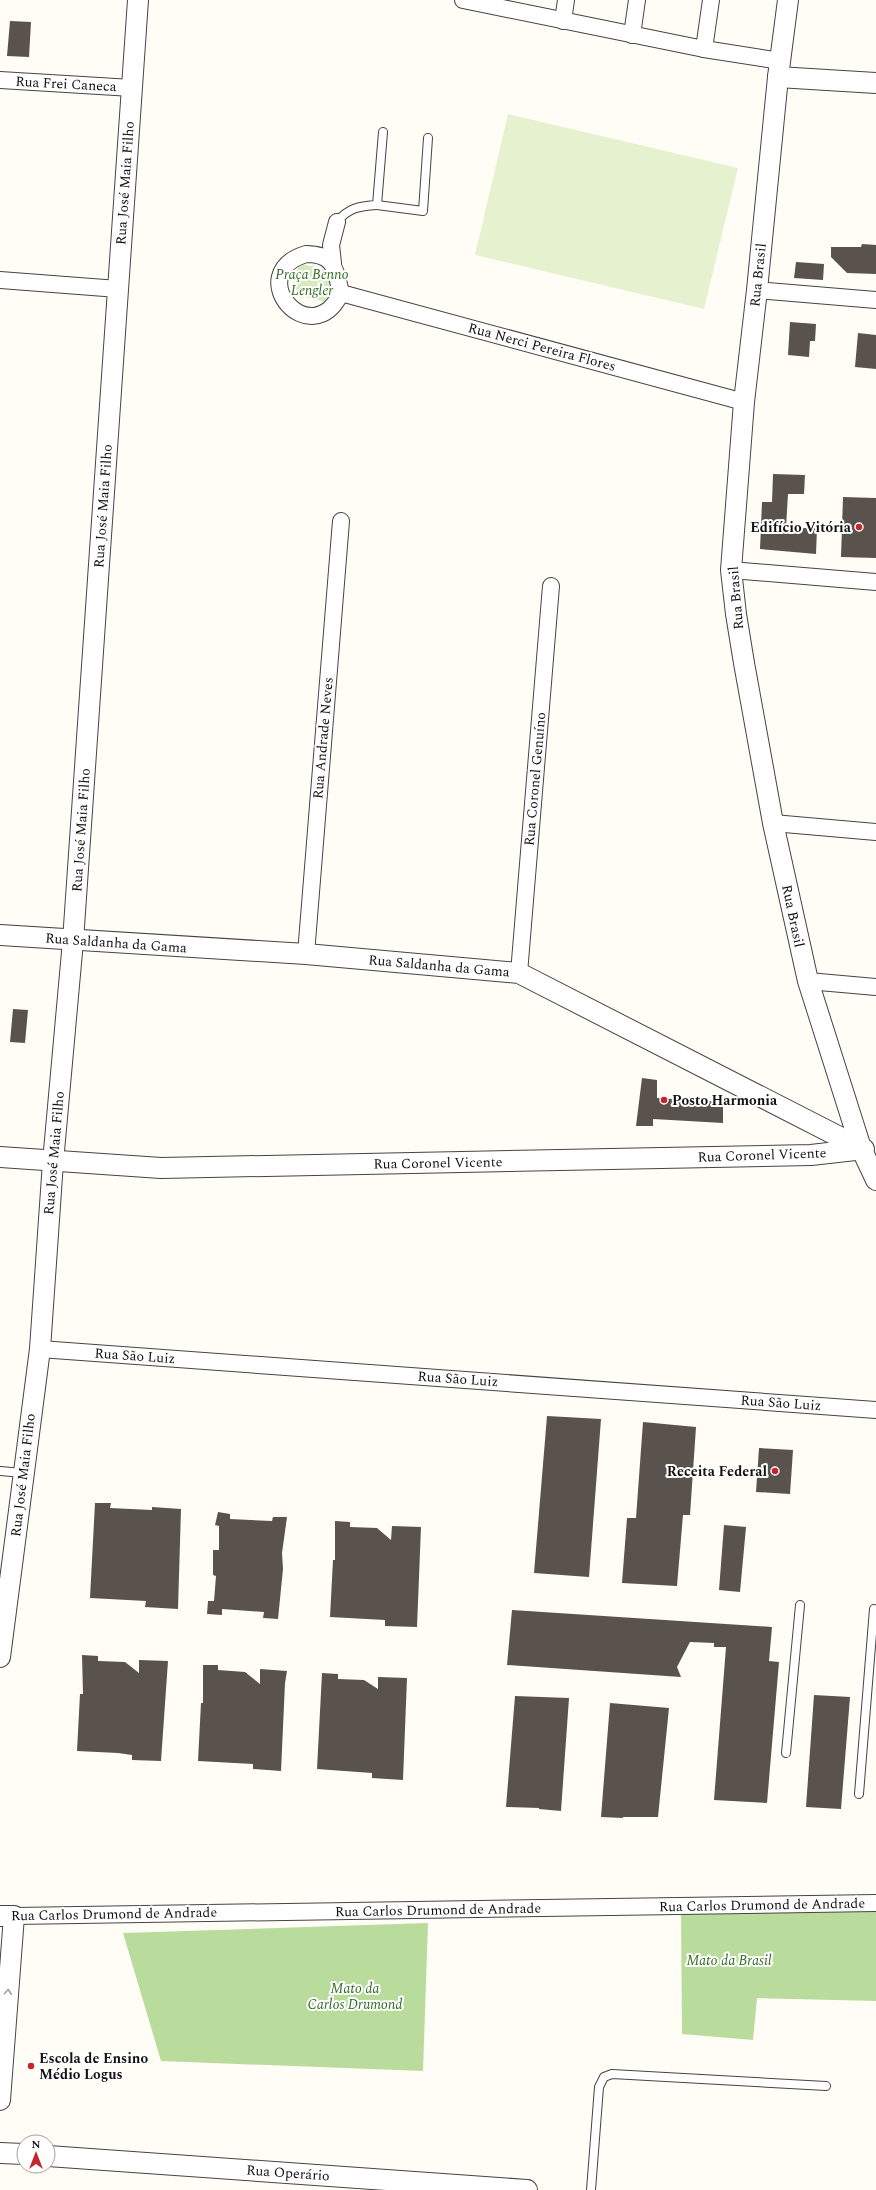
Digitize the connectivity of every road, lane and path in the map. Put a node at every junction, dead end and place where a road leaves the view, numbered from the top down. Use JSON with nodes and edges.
{"nodes":[{"id":1,"x":138,"y":0,"type":"edge"},
{"id":2,"x":463,"y":0,"type":"edge"},
{"id":3,"x":566,"y":0,"type":"edge"},
{"id":4,"x":637,"y":0,"type":"edge"},
{"id":5,"x":711,"y":0,"type":"edge"},
{"id":6,"x":788,"y":0,"type":"edge"},
{"id":7,"x":492,"y":3,"type":"edge"},
{"id":8,"x":563,"y":21,"type":"junction"},
{"id":9,"x":632,"y":35,"type":"junction"},
{"id":10,"x":704,"y":49,"type":"junction"},
{"id":11,"x":779,"y":69,"type":"junction"},
{"id":12,"x":0,"y":80,"type":"edge"},
{"id":13,"x":876,"y":83,"type":"edge"},
{"id":14,"x":132,"y":88,"type":"junction"},
{"id":15,"x":383,"y":132,"type":"dead end"},
{"id":16,"x":428,"y":138,"type":"dead end"},
{"id":17,"x":377,"y":205,"type":"junction"},
{"id":18,"x":337,"y":222,"type":"joint"},
{"id":19,"x":333,"y":263,"type":"junction"},
{"id":20,"x":0,"y":280,"type":"edge"},
{"id":21,"x":118,"y":289,"type":"junction"},
{"id":22,"x":757,"y":290,"type":"junction"},
{"id":23,"x":341,"y":293,"type":"junction"},
{"id":24,"x":876,"y":300,"type":"edge"},
{"id":25,"x":744,"y":402,"type":"junction"},
{"id":26,"x":341,"y":521,"type":"dead end"},
{"id":27,"x":732,"y":570,"type":"junction"},
{"id":28,"x":876,"y":582,"type":"edge"},
{"id":29,"x":551,"y":586,"type":"dead end"},
{"id":30,"x":773,"y":823,"type":"junction"},
{"id":31,"x":876,"y":832,"type":"edge"},
{"id":32,"x":0,"y":936,"type":"edge"},
{"id":33,"x":73,"y":942,"type":"junction"},
{"id":34,"x":306,"y":954,"type":"junction"},
{"id":35,"x":519,"y":973,"type":"junction"},
{"id":36,"x":808,"y":981,"type":"junction"},
{"id":37,"x":876,"y":987,"type":"edge"},
{"id":38,"x":869,"y":1149,"type":"edge"},
{"id":39,"x":0,"y":1157,"type":"edge"},
{"id":40,"x":53,"y":1162,"type":"junction"},
{"id":41,"x":876,"y":1180,"type":"edge"},
{"id":42,"x":40,"y":1349,"type":"junction"},
{"id":43,"x":876,"y":1410,"type":"edge"},
{"id":44,"x":0,"y":1471,"type":"edge"},
{"id":45,"x":24,"y":1473,"type":"junction"},
{"id":46,"x":800,"y":1605,"type":"dead end"},
{"id":47,"x":874,"y":1609,"type":"dead end"},
{"id":48,"x":0,"y":1657,"type":"edge"},
{"id":49,"x":786,"y":1753,"type":"dead end"},
{"id":50,"x":859,"y":1794,"type":"dead end"},
{"id":51,"x":876,"y":1903,"type":"edge"},
{"id":52,"x":7,"y":1916,"type":"edge"},
{"id":53,"x":826,"y":2086,"type":"dead end"},
{"id":54,"x":0,"y":2100,"type":"edge"},
{"id":55,"x":0,"y":2152,"type":"edge"},
{"id":56,"x":16,"y":2153,"type":"edge"},
{"id":57,"x":56,"y":2157,"type":"edge"},
{"id":58,"x":528,"y":2190,"type":"edge"},
{"id":59,"x":591,"y":2190,"type":"edge"}],
"edges":[{"from":1,"to":14,"type":"street","name":"Rua José Maia Filho"},
{"from":2,"to":7,"type":"street"},
{"from":3,"to":8,"type":"street"},
{"from":4,"to":9,"type":"street"},
{"from":5,"to":10,"type":"street"},
{"from":6,"to":11,"type":"street","name":"Rua Brasil"},
{"from":7,"to":8,"type":"street"},
{"from":8,"to":9,"type":"street"},
{"from":9,"to":10,"type":"street"},
{"from":10,"to":11,"type":"street"},
{"from":11,"to":13,"type":"street"},
{"from":11,"to":22,"type":"street","name":"Rua Brasil"},
{"from":12,"to":14,"type":"street","name":"Rua Frei Caneca"},
{"from":14,"to":21,"type":"street","name":"Rua José Maia Filho"},
{"from":15,"to":17,"type":"lane"},
{"from":16,"to":17,"type":"lane"},
{"from":17,"to":18,"type":"lane"},
{"from":18,"to":19,"type":"street"},
{"from":19,"to":23,"type":"street"},
{"from":19,"to":23,"type":"street"},
{"from":20,"to":21,"type":"street"},
{"from":21,"to":33,"type":"street","name":"Rua José Maia Filho"},
{"from":22,"to":24,"type":"street"},
{"from":22,"to":25,"type":"street","name":"Rua Brasil"},
{"from":23,"to":25,"type":"street","name":"Rua Nerci Pereira Flores"},
{"from":25,"to":27,"type":"street","name":"Rua Brasil"},
{"from":26,"to":34,"type":"street","name":"Rua Andrade Neves"},
{"from":27,"to":28,"type":"street"},
{"from":27,"to":30,"type":"street","name":"Rua Brasil"},
{"from":29,"to":35,"type":"street","name":"Rua Coronel Genuíno"},
{"from":30,"to":31,"type":"street"},
{"from":30,"to":36,"type":"street","name":"Rua Brasil"},
{"from":32,"to":33,"type":"street","name":"Rua Saldanha da Gama"},
{"from":33,"to":34,"type":"street","name":"Rua Saldanha da Gama"},
{"from":33,"to":40,"type":"street","name":"Rua José Maia Filho"},
{"from":34,"to":35,"type":"street","name":"Rua Saldanha da Gama"},
{"from":35,"to":38,"type":"street","name":"Rua Saldanha da Gama"},
{"from":36,"to":37,"type":"street"},
{"from":36,"to":38,"type":"street","name":"Rua Brasil"},
{"from":38,"to":40,"type":"street","name":"Rua Coronel Vicente"},
{"from":38,"to":41,"type":"street","name":"Rua Brasil"},
{"from":39,"to":40,"type":"street","name":"Rua Coronel Vicente"},
{"from":40,"to":42,"type":"street","name":"Rua José Maia Filho"},
{"from":42,"to":43,"type":"street","name":"Rua São Luiz"},
{"from":42,"to":45,"type":"street","name":"Rua José Maia Filho"},
{"from":44,"to":45,"type":"lane"},
{"from":45,"to":48,"type":"street","name":"Rua José Maia Filho"},
{"from":46,"to":49,"type":"lane"},
{"from":47,"to":50,"type":"lane"},
{"from":51,"to":52,"type":"street","name":"Rua Carlos Drumond de Andrade"},
{"from":54,"to":52,"type":"street","one_way":true},
{"from":53,"to":59,"type":"lane"},
{"from":55,"to":56,"type":"street"},
{"from":57,"to":58,"type":"street","name":"Rua Operário"}]}
